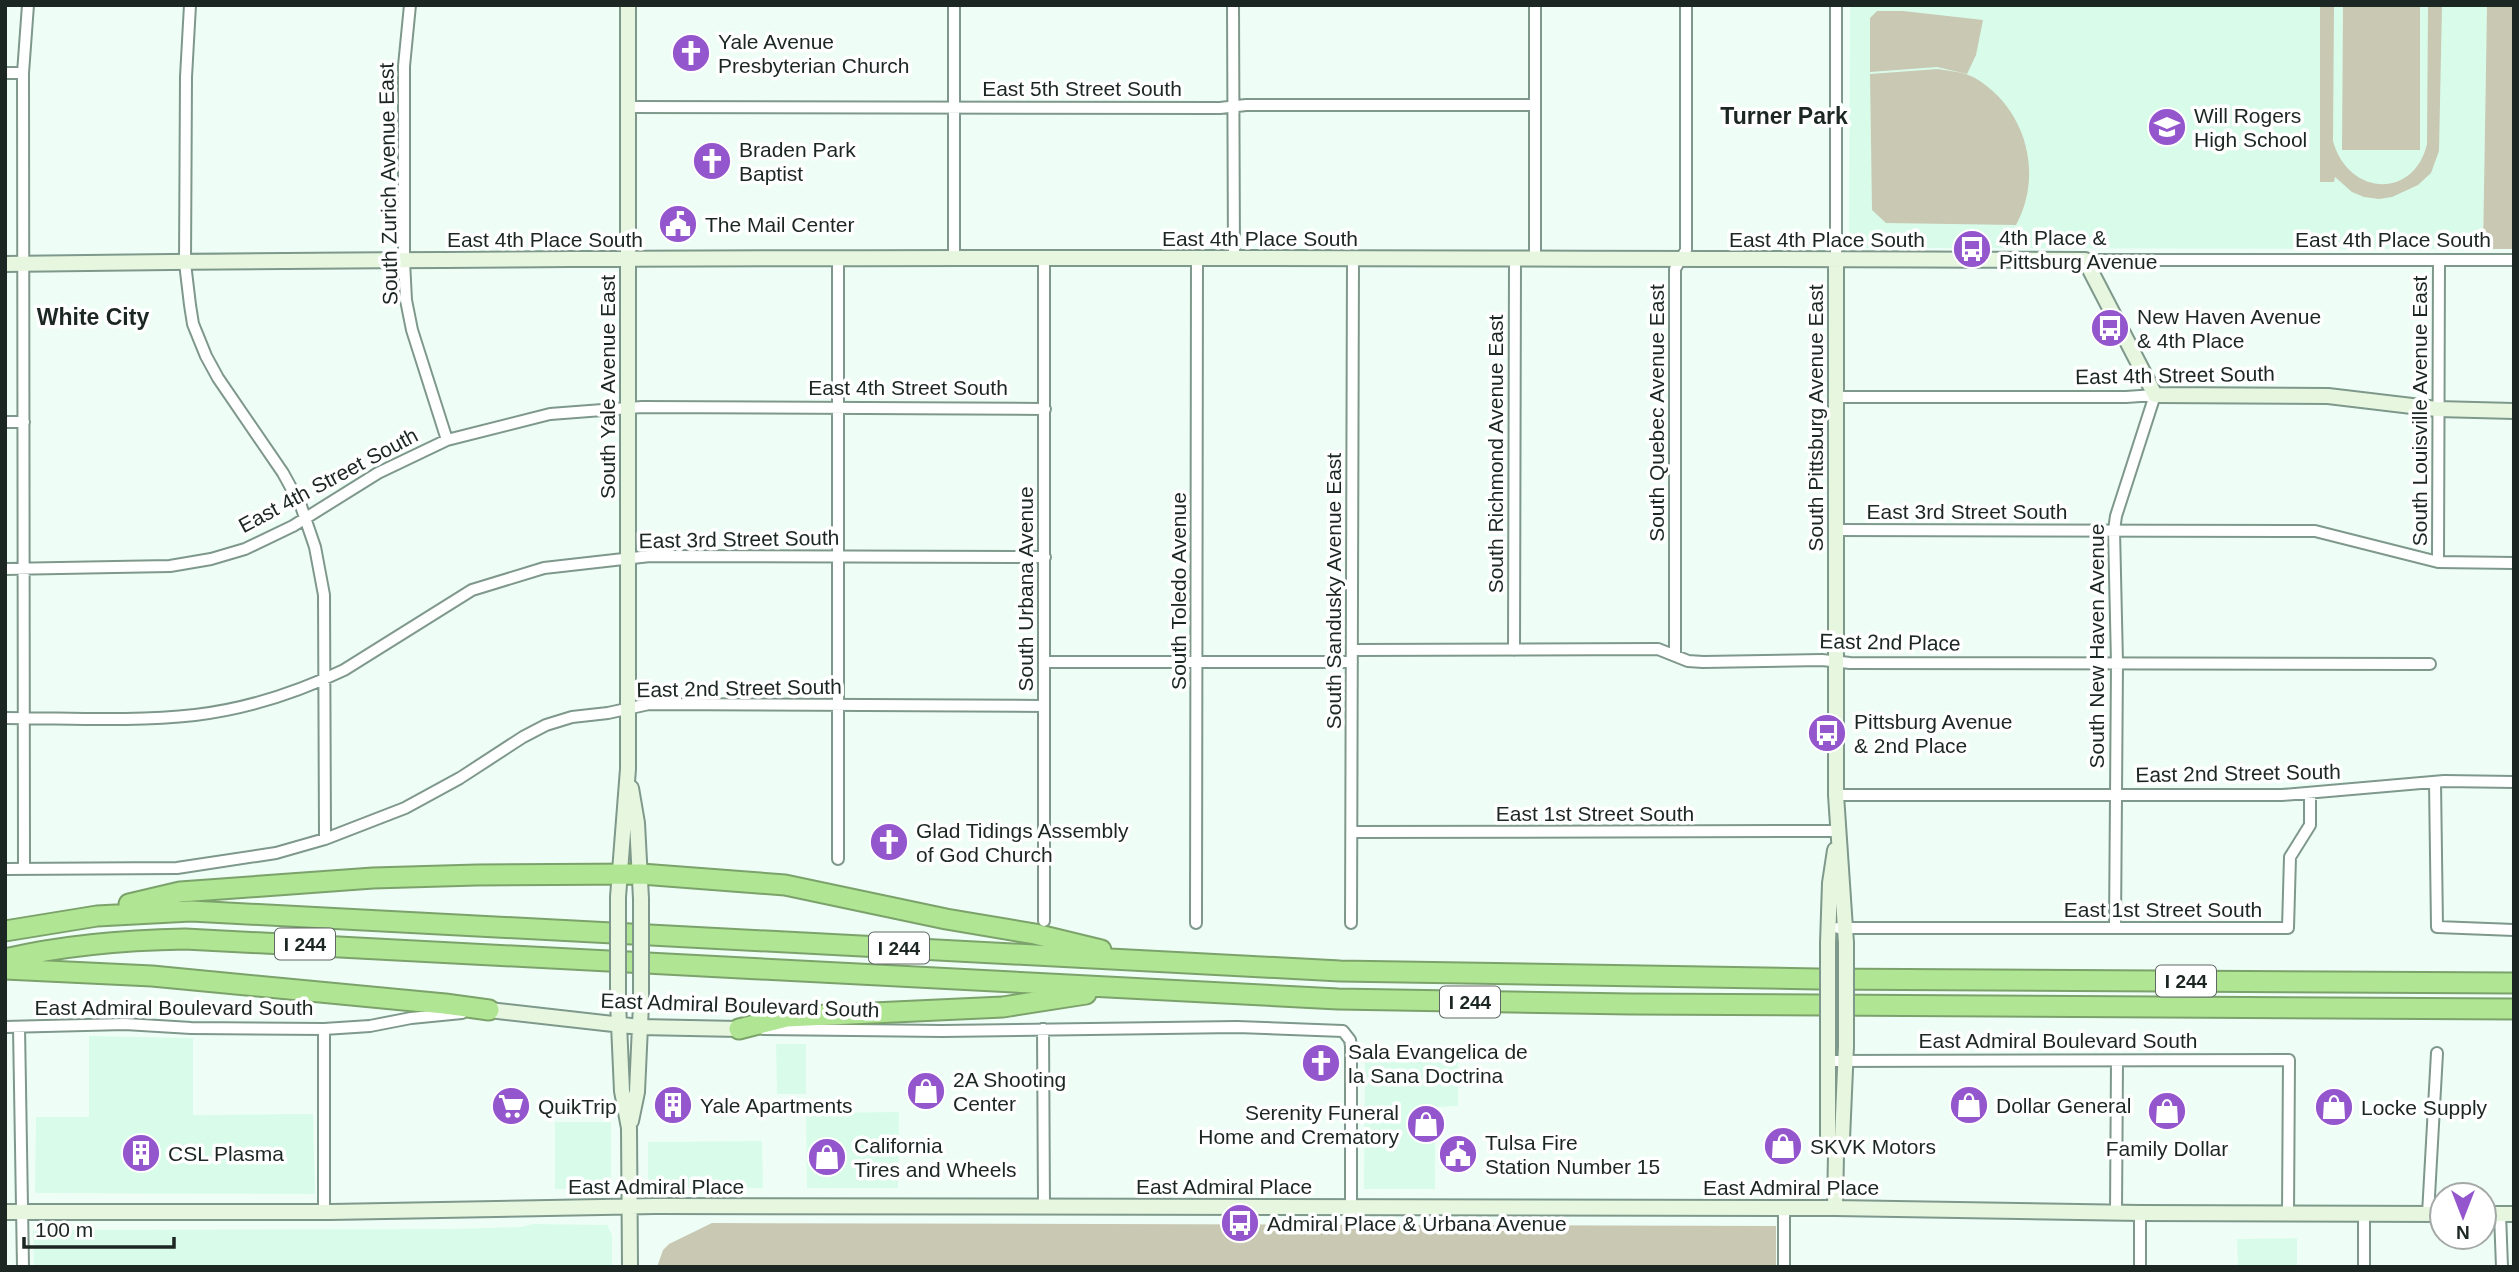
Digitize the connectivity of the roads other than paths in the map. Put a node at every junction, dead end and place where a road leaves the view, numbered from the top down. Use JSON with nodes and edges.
{"nodes":[{"id":1,"x":28,"y":5,"type":"edge"},
{"id":2,"x":190,"y":5,"type":"edge"},
{"id":3,"x":410,"y":5,"type":"edge"},
{"id":4,"x":628,"y":5,"type":"edge"},
{"id":5,"x":954,"y":5,"type":"edge"},
{"id":6,"x":1233,"y":5,"type":"edge"},
{"id":7,"x":1535,"y":5,"type":"edge"},
{"id":8,"x":1686,"y":5,"type":"edge"},
{"id":9,"x":1836,"y":5,"type":"edge"},
{"id":10,"x":5,"y":73,"type":"edge"},
{"id":11,"x":23,"y":73,"type":"junction"},
{"id":12,"x":1534,"y":105,"type":"junction"},
{"id":13,"x":1233,"y":106,"type":"junction"},
{"id":14,"x":629,"y":107,"type":"junction"},
{"id":15,"x":954,"y":107,"type":"junction"},
{"id":16,"x":1044,"y":257,"type":"junction"},
{"id":17,"x":838,"y":258,"type":"junction"},
{"id":18,"x":954,"y":258,"type":"junction"},
{"id":19,"x":1197,"y":258,"type":"junction"},
{"id":20,"x":1234,"y":258,"type":"junction"},
{"id":21,"x":628,"y":259,"type":"junction"},
{"id":22,"x":1353,"y":259,"type":"junction"},
{"id":23,"x":1515,"y":259,"type":"junction"},
{"id":24,"x":1535,"y":259,"type":"junction"},
{"id":25,"x":1680,"y":259,"type":"junction"},
{"id":26,"x":1836,"y":260,"type":"junction"},
{"id":27,"x":2085,"y":260,"type":"junction"},
{"id":28,"x":2439,"y":260,"type":"junction"},
{"id":29,"x":2514,"y":260,"type":"edge"},
{"id":30,"x":404,"y":261,"type":"junction"},
{"id":31,"x":185,"y":263,"type":"junction"},
{"id":32,"x":5,"y":264,"type":"edge"},
{"id":33,"x":23,"y":264,"type":"junction"},
{"id":34,"x":2155,"y":395,"type":"junction"},
{"id":35,"x":1836,"y":397,"type":"junction"},
{"id":36,"x":839,"y":407,"type":"junction"},
{"id":37,"x":628,"y":409,"type":"junction"},
{"id":38,"x":1045,"y":409,"type":"junction"},
{"id":39,"x":2438,"y":409,"type":"junction"},
{"id":40,"x":2514,"y":411,"type":"edge"},
{"id":41,"x":5,"y":422,"type":"edge"},
{"id":42,"x":24,"y":422,"type":"junction"},
{"id":43,"x":447,"y":440,"type":"junction"},
{"id":44,"x":305,"y":518,"type":"junction"},
{"id":45,"x":1836,"y":530,"type":"junction"},
{"id":46,"x":2114,"y":530,"type":"junction"},
{"id":47,"x":838,"y":557,"type":"junction"},
{"id":48,"x":1045,"y":557,"type":"junction"},
{"id":49,"x":628,"y":560,"type":"junction"},
{"id":50,"x":2438,"y":562,"type":"junction"},
{"id":51,"x":2514,"y":563,"type":"edge"},
{"id":52,"x":5,"y":569,"type":"edge"},
{"id":53,"x":23,"y":569,"type":"junction"},
{"id":54,"x":1514,"y":650,"type":"junction"},
{"id":55,"x":1675,"y":655,"type":"junction"},
{"id":56,"x":1352,"y":656,"type":"junction"},
{"id":57,"x":1045,"y":662,"type":"junction"},
{"id":58,"x":1197,"y":662,"type":"junction"},
{"id":59,"x":1837,"y":662,"type":"junction"},
{"id":60,"x":2117,"y":663,"type":"junction"},
{"id":61,"x":2430,"y":664,"type":"dead end"},
{"id":62,"x":324,"y":680,"type":"junction"},
{"id":63,"x":837,"y":704,"type":"junction"},
{"id":64,"x":1044,"y":706,"type":"junction"},
{"id":65,"x":628,"y":709,"type":"junction"},
{"id":66,"x":5,"y":718,"type":"edge"},
{"id":67,"x":24,"y":718,"type":"junction"},
{"id":68,"x":628,"y":769,"type":"junction"},
{"id":69,"x":2435,"y":782,"type":"junction"},
{"id":70,"x":2514,"y":782,"type":"edge"},
{"id":71,"x":2310,"y":794,"type":"junction"},
{"id":72,"x":1836,"y":795,"type":"junction"},
{"id":73,"x":2116,"y":795,"type":"junction"},
{"id":74,"x":1837,"y":831,"type":"junction"},
{"id":75,"x":1352,"y":832,"type":"junction"},
{"id":76,"x":325,"y":839,"type":"junction"},
{"id":77,"x":838,"y":859,"type":"dead end"},
{"id":78,"x":5,"y":869,"type":"edge"},
{"id":79,"x":24,"y":869,"type":"junction"},
{"id":80,"x":618,"y":874,"type":"junction"},
{"id":81,"x":641,"y":874,"type":"junction"},
{"id":82,"x":1044,"y":922,"type":"dead end"},
{"id":83,"x":49,"y":923,"type":"junction"},
{"id":84,"x":1196,"y":923,"type":"dead end"},
{"id":85,"x":1351,"y":923,"type":"dead end"},
{"id":86,"x":1828,"y":928,"type":"junction"},
{"id":87,"x":1846,"y":928,"type":"junction"},
{"id":88,"x":2115,"y":928,"type":"junction"},
{"id":89,"x":2514,"y":930,"type":"edge"},
{"id":90,"x":5,"y":931,"type":"edge"},
{"id":91,"x":5,"y":958,"type":"edge"},
{"id":92,"x":1146,"y":961,"type":"junction"},
{"id":93,"x":5,"y":969,"type":"edge"},
{"id":94,"x":2514,"y":983,"type":"edge"},
{"id":95,"x":1126,"y":988,"type":"junction"},
{"id":96,"x":2514,"y":1009,"type":"edge"},
{"id":97,"x":489,"y":1010,"type":"junction"},
{"id":98,"x":618,"y":1024,"type":"junction"},
{"id":99,"x":5,"y":1027,"type":"edge"},
{"id":100,"x":19,"y":1027,"type":"junction"},
{"id":101,"x":640,"y":1027,"type":"junction"},
{"id":102,"x":324,"y":1028,"type":"junction"},
{"id":103,"x":739,"y":1029,"type":"junction"},
{"id":104,"x":1043,"y":1029,"type":"junction"},
{"id":105,"x":2437,"y":1053,"type":"dead end"},
{"id":106,"x":1846,"y":1054,"type":"junction"},
{"id":107,"x":2117,"y":1060,"type":"junction"},
{"id":108,"x":1828,"y":1061,"type":"junction"},
{"id":109,"x":629,"y":1128,"type":"junction"},
{"id":110,"x":1836,"y":1154,"type":"junction"},
{"id":111,"x":2435,"y":1181,"type":"edge"},
{"id":112,"x":630,"y":1207,"type":"junction"},
{"id":113,"x":1044,"y":1207,"type":"junction"},
{"id":114,"x":1351,"y":1207,"type":"junction"},
{"id":115,"x":1784,"y":1208,"type":"junction"},
{"id":116,"x":1835,"y":1208,"type":"junction"},
{"id":117,"x":5,"y":1212,"type":"edge"},
{"id":118,"x":23,"y":1212,"type":"junction"},
{"id":119,"x":324,"y":1212,"type":"junction"},
{"id":120,"x":2116,"y":1213,"type":"junction"},
{"id":121,"x":2140,"y":1213,"type":"junction"},
{"id":122,"x":2288,"y":1214,"type":"junction"},
{"id":123,"x":2364,"y":1214,"type":"junction"},
{"id":124,"x":2428,"y":1214,"type":"edge"},
{"id":125,"x":2507,"y":1214,"type":"edge"},
{"id":126,"x":23,"y":1267,"type":"edge"},
{"id":127,"x":630,"y":1267,"type":"edge"},
{"id":128,"x":1784,"y":1267,"type":"edge"},
{"id":129,"x":2140,"y":1267,"type":"edge"},
{"id":130,"x":2364,"y":1267,"type":"edge"},
{"id":131,"x":2502,"y":1267,"type":"edge"}],
"edges":[{"from":1,"to":11,"type":"street"},
{"from":2,"to":31,"type":"street"},
{"from":3,"to":30,"type":"street","name":"South Zurich Avenue East"},
{"from":4,"to":14,"type":"main road","name":"South Yale Avenue East"},
{"from":5,"to":15,"type":"street"},
{"from":6,"to":13,"type":"street"},
{"from":7,"to":12,"type":"street"},
{"from":8,"to":25,"type":"street","name":"South Quebec Avenue East"},
{"from":9,"to":26,"type":"street","name":"South Pittsburg Avenue East"},
{"from":10,"to":11,"type":"street"},
{"from":11,"to":33,"type":"street"},
{"from":12,"to":13,"type":"street","name":"East 5th Street South"},
{"from":12,"to":24,"type":"street"},
{"from":13,"to":15,"type":"street","name":"East 5th Street South"},
{"from":13,"to":20,"type":"street"},
{"from":14,"to":15,"type":"street","name":"East 5th Street South"},
{"from":14,"to":21,"type":"main road","name":"South Yale Avenue East"},
{"from":15,"to":18,"type":"street"},
{"from":16,"to":18,"type":"main road","name":"East 4th Place South"},
{"from":16,"to":19,"type":"main road","name":"East 4th Place South"},
{"from":16,"to":38,"type":"street","name":"South Urbana Avenue"},
{"from":17,"to":18,"type":"main road","name":"East 4th Place South"},
{"from":17,"to":21,"type":"main road","name":"East 4th Place South"},
{"from":17,"to":36,"type":"street"},
{"from":19,"to":20,"type":"main road","name":"East 4th Place South"},
{"from":19,"to":58,"type":"street","name":"South Toledo Avenue"},
{"from":20,"to":22,"type":"main road","name":"East 4th Place South"},
{"from":21,"to":30,"type":"main road","name":"East 4th Place South"},
{"from":21,"to":37,"type":"main road","name":"South Yale Avenue East"},
{"from":22,"to":23,"type":"main road","name":"East 4th Place South"},
{"from":22,"to":56,"type":"street","name":"South Sandusky Avenue East"},
{"from":23,"to":24,"type":"main road","name":"East 4th Place South"},
{"from":23,"to":54,"type":"street","name":"South Richmond Avenue East"},
{"from":24,"to":25,"type":"main road","name":"East 4th Place South"},
{"from":25,"to":26,"type":"main road","name":"East 4th Place South"},
{"from":25,"to":55,"type":"street","name":"South Quebec Avenue East"},
{"from":26,"to":27,"type":"main road","name":"East 4th Place South"},
{"from":26,"to":35,"type":"main road","name":"South Pittsburg Avenue East"},
{"from":27,"to":28,"type":"street","name":"East 4th Place South"},
{"from":27,"to":34,"type":"main road"},
{"from":28,"to":29,"type":"street","name":"East 4th Place South"},
{"from":28,"to":39,"type":"street","name":"South Louisville Avenue East"},
{"from":30,"to":31,"type":"main road","name":"East 4th Place South"},
{"from":30,"to":43,"type":"street","name":"South Zurich Avenue East"},
{"from":31,"to":33,"type":"main road","name":"East 4th Place South"},
{"from":31,"to":44,"type":"street"},
{"from":32,"to":33,"type":"main road","name":"East 4th Place South"},
{"from":33,"to":42,"type":"street"},
{"from":34,"to":35,"type":"street","name":"East 4th Street South"},
{"from":34,"to":39,"type":"main road","name":"East 4th Street South"},
{"from":34,"to":46,"type":"street","name":"South New Haven Avenue"},
{"from":35,"to":45,"type":"main road","name":"South Pittsburg Avenue East"},
{"from":36,"to":37,"type":"street","name":"East 4th Street South"},
{"from":36,"to":38,"type":"street","name":"East 4th Street South"},
{"from":36,"to":47,"type":"street"},
{"from":37,"to":43,"type":"street","name":"East 4th Street South"},
{"from":37,"to":49,"type":"main road","name":"South Yale Avenue East"},
{"from":38,"to":48,"type":"street","name":"South Urbana Avenue"},
{"from":39,"to":40,"type":"main road","name":"East 4th Street South"},
{"from":39,"to":50,"type":"street","name":"South Louisville Avenue East"},
{"from":41,"to":42,"type":"street"},
{"from":42,"to":53,"type":"street"},
{"from":43,"to":44,"type":"street","name":"East 4th Street South"},
{"from":44,"to":53,"type":"street","name":"East 4th Street South"},
{"from":44,"to":62,"type":"street"},
{"from":45,"to":46,"type":"street","name":"East 3rd Street South"},
{"from":45,"to":59,"type":"main road","name":"South Pittsburg Avenue East"},
{"from":46,"to":50,"type":"street","name":"East 3rd Street South"},
{"from":46,"to":60,"type":"street","name":"South New Haven Avenue"},
{"from":47,"to":48,"type":"street","name":"East 3rd Street South"},
{"from":47,"to":49,"type":"street","name":"East 3rd Street South"},
{"from":47,"to":63,"type":"street"},
{"from":48,"to":57,"type":"street","name":"South Urbana Avenue"},
{"from":49,"to":62,"type":"street","name":"East 3rd Street South"},
{"from":49,"to":65,"type":"main road","name":"South Yale Avenue East"},
{"from":50,"to":51,"type":"street","name":"East 3rd Street South"},
{"from":52,"to":53,"type":"street","name":"East 4th Street South"},
{"from":53,"to":67,"type":"street"},
{"from":54,"to":55,"type":"street","name":"East 2nd Place"},
{"from":54,"to":56,"type":"street","name":"East 2nd Place"},
{"from":55,"to":59,"type":"street","name":"East 2nd Place"},
{"from":56,"to":58,"type":"street","name":"East 2nd Place"},
{"from":56,"to":75,"type":"street","name":"South Sandusky Avenue East"},
{"from":57,"to":58,"type":"street","name":"East 2nd Place"},
{"from":57,"to":64,"type":"street","name":"South Urbana Avenue"},
{"from":58,"to":84,"type":"street","name":"South Toledo Avenue"},
{"from":59,"to":60,"type":"street","name":"East 2nd Place"},
{"from":59,"to":72,"type":"main road","name":"South Pittsburg Avenue East"},
{"from":60,"to":61,"type":"street","name":"East 2nd Place"},
{"from":60,"to":73,"type":"street","name":"South New Haven Avenue"},
{"from":62,"to":67,"type":"street","name":"East 3rd Street South"},
{"from":62,"to":76,"type":"street"},
{"from":63,"to":64,"type":"street","name":"East 2nd Street South"},
{"from":63,"to":65,"type":"street","name":"East 2nd Street South"},
{"from":63,"to":77,"type":"street"},
{"from":64,"to":82,"type":"street","name":"South Urbana Avenue"},
{"from":65,"to":68,"type":"main road","name":"South Yale Avenue East"},
{"from":65,"to":76,"type":"street","name":"East 2nd Street South"},
{"from":66,"to":67,"type":"street","name":"East 3rd Street South"},
{"from":67,"to":79,"type":"street"},
{"from":68,"to":80,"type":"main road","name":"South Yale Avenue East"},
{"from":68,"to":81,"type":"main road","name":"South Yale Avenue East"},
{"from":69,"to":70,"type":"street","name":"East 2nd Street South"},
{"from":69,"to":71,"type":"street","name":"East 2nd Street South"},
{"from":69,"to":89,"type":"street"},
{"from":71,"to":73,"type":"street","name":"East 2nd Street South"},
{"from":71,"to":88,"type":"street","name":"East 1st Street South"},
{"from":72,"to":73,"type":"street","name":"East 2nd Street South"},
{"from":72,"to":74,"type":"main road","name":"South Pittsburg Avenue East"},
{"from":73,"to":88,"type":"street","name":"South New Haven Avenue"},
{"from":74,"to":75,"type":"street","name":"East 1st Street South"},
{"from":74,"to":86,"type":"main road","name":"South Pittsburg Avenue East"},
{"from":74,"to":87,"type":"main road","name":"South Pittsburg Avenue East"},
{"from":75,"to":85,"type":"street","name":"South Sandusky Avenue East"},
{"from":76,"to":79,"type":"street","name":"East 2nd Street South"},
{"from":78,"to":79,"type":"street","name":"East 2nd Street South"},
{"from":80,"to":81,"type":"highway"},
{"from":80,"to":83,"type":"highway"},
{"from":80,"to":98,"type":"main road","name":"South Yale Avenue East","bridge":true},
{"from":81,"to":92,"type":"highway"},
{"from":81,"to":101,"type":"main road","name":"South Yale Avenue East","bridge":true},
{"from":83,"to":90,"type":"highway","number":"I 244"},
{"from":83,"to":92,"type":"highway","number":"I 244"},
{"from":86,"to":87,"type":"street","name":"East 1st Street South"},
{"from":86,"to":108,"type":"main road","name":"South Pittsburg Avenue East","bridge":true},
{"from":87,"to":88,"type":"street","name":"East 1st Street South"},
{"from":87,"to":106,"type":"main road","name":"South Pittsburg Avenue East","bridge":true},
{"from":91,"to":95,"type":"highway","number":"I 244"},
{"from":92,"to":94,"type":"highway","number":"I 244"},
{"from":93,"to":97,"type":"highway"},
{"from":95,"to":96,"type":"highway","number":"I 244"},
{"from":95,"to":103,"type":"highway"},
{"from":97,"to":98,"type":"main road","name":"East Admiral Boulevard South"},
{"from":97,"to":102,"type":"street","name":"East Admiral Boulevard South"},
{"from":98,"to":101,"type":"main road","name":"East Admiral Boulevard South"},
{"from":98,"to":109,"type":"main road","name":"South Yale Avenue East"},
{"from":99,"to":100,"type":"street","name":"East Admiral Boulevard South"},
{"from":100,"to":102,"type":"street","name":"East Admiral Boulevard South"},
{"from":100,"to":118,"type":"street"},
{"from":101,"to":103,"type":"main road","name":"East Admiral Boulevard South"},
{"from":101,"to":109,"type":"main road","name":"South Yale Avenue East"},
{"from":102,"to":119,"type":"street"},
{"from":103,"to":104,"type":"street","name":"East Admiral Boulevard South"},
{"from":104,"to":113,"type":"street"},
{"from":104,"to":114,"type":"street","name":"East Admiral Boulevard South"},
{"from":105,"to":111,"type":"street"},
{"from":106,"to":107,"type":"street","name":"East Admiral Boulevard South"},
{"from":106,"to":108,"type":"street","name":"East Admiral Boulevard South"},
{"from":106,"to":110,"type":"main road","name":"South Pittsburg Avenue East"},
{"from":107,"to":120,"type":"street"},
{"from":107,"to":122,"type":"street","name":"East Admiral Boulevard South"},
{"from":108,"to":110,"type":"main road","name":"South Pittsburg Avenue East"},
{"from":109,"to":112,"type":"main road","name":"South Yale Avenue East"},
{"from":110,"to":116,"type":"main road","name":"South Pittsburg Avenue East"},
{"from":112,"to":113,"type":"main road","name":"East Admiral Place"},
{"from":112,"to":119,"type":"main road","name":"East Admiral Place"},
{"from":112,"to":127,"type":"main road","name":"South Yale Avenue East"},
{"from":113,"to":114,"type":"main road","name":"East Admiral Place"},
{"from":114,"to":115,"type":"main road","name":"East Admiral Place"},
{"from":115,"to":116,"type":"main road","name":"East Admiral Place"},
{"from":115,"to":128,"type":"street"},
{"from":116,"to":120,"type":"main road","name":"East Admiral Place"},
{"from":117,"to":118,"type":"main road","name":"East Admiral Place"},
{"from":118,"to":119,"type":"main road","name":"East Admiral Place"},
{"from":118,"to":126,"type":"street"},
{"from":120,"to":121,"type":"main road","name":"East Admiral Place"},
{"from":121,"to":122,"type":"main road","name":"East Admiral Place"},
{"from":121,"to":129,"type":"street"},
{"from":122,"to":123,"type":"main road","name":"East Admiral Place"},
{"from":123,"to":124,"type":"main road","name":"East Admiral Place"},
{"from":123,"to":130,"type":"street"},
{"from":125,"to":131,"type":"street"}]}
